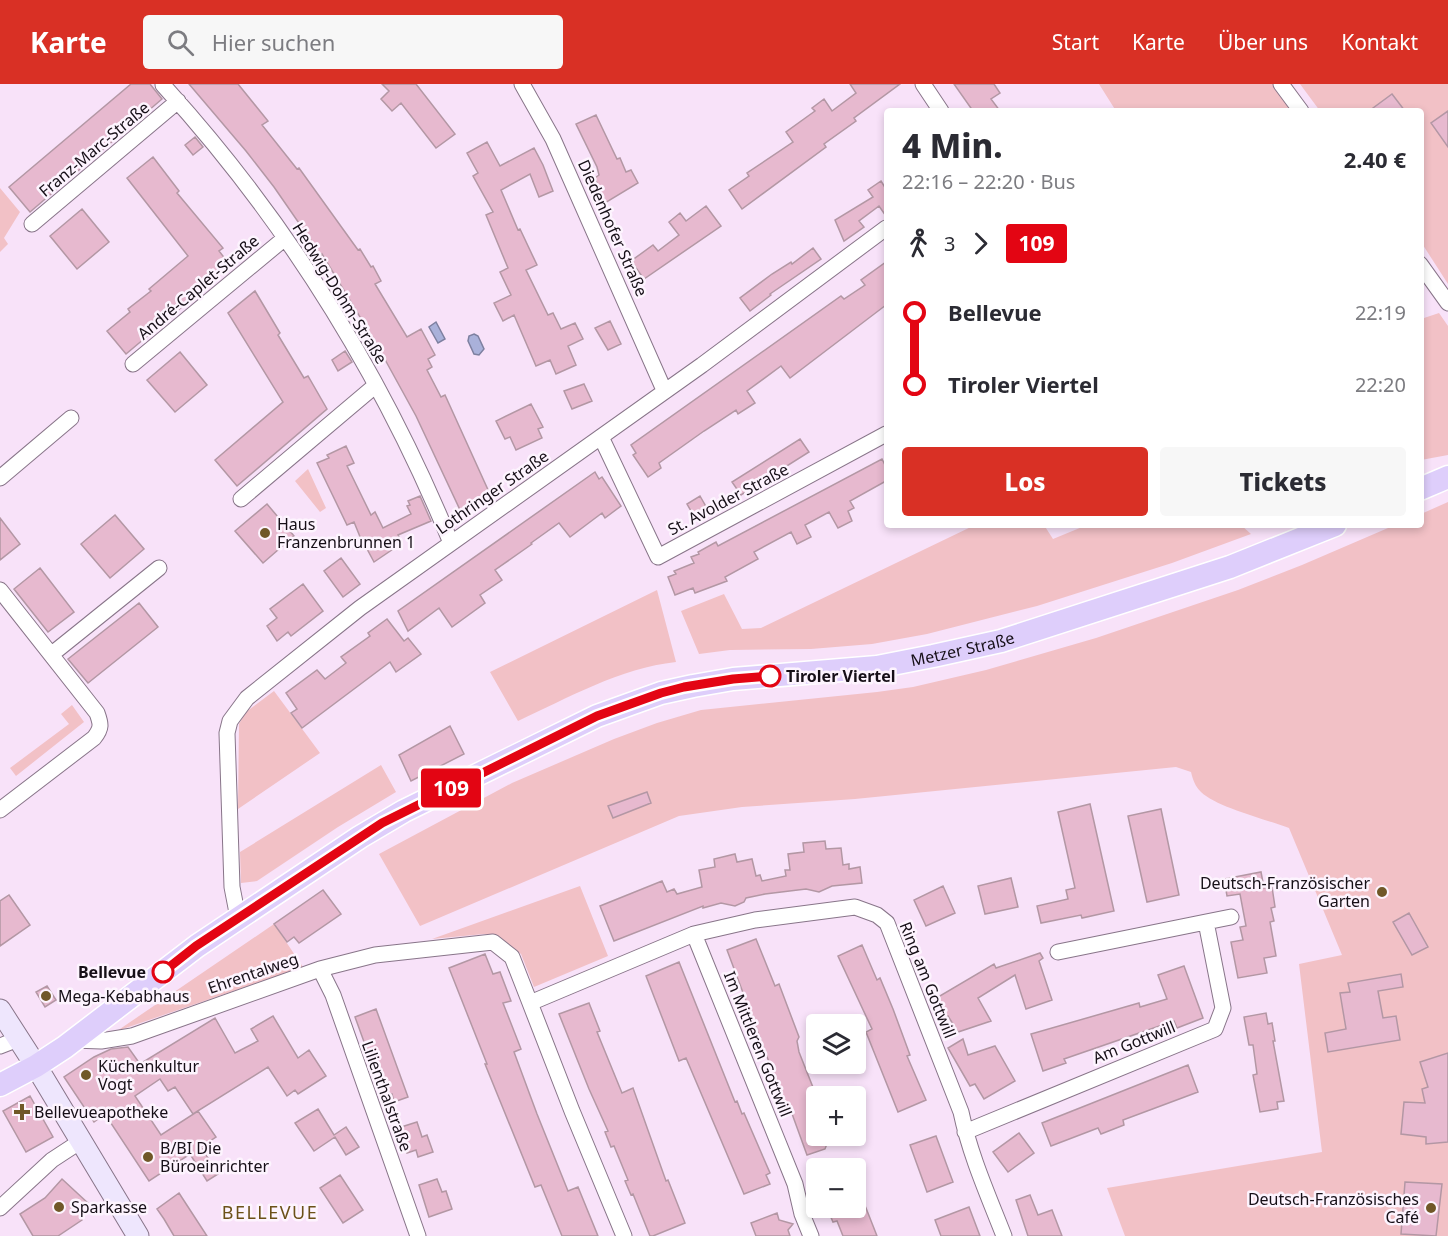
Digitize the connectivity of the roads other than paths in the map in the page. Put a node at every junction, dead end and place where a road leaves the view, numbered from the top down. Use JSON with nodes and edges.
{"nodes":[{"id":1,"x":522,"y":84,"type":"edge"},
{"id":2,"x":923,"y":84,"type":"edge"},
{"id":3,"x":1281,"y":84,"type":"edge"},
{"id":4,"x":163,"y":85,"type":"edge"},
{"id":5,"x":178,"y":101,"type":"junction"},
{"id":6,"x":939,"y":108,"type":"edge"},
{"id":7,"x":1299,"y":108,"type":"edge"},
{"id":8,"x":32,"y":224,"type":"dead end"},
{"id":9,"x":884,"y":229,"type":"edge"},
{"id":10,"x":285,"y":238,"type":"junction"},
{"id":11,"x":1424,"y":270,"type":"edge"},
{"id":12,"x":1448,"y":303,"type":"edge"},
{"id":13,"x":133,"y":364,"type":"dead end"},
{"id":14,"x":376,"y":385,"type":"junction"},
{"id":15,"x":664,"y":390,"type":"junction"},
{"id":16,"x":71,"y":418,"type":"dead end"},
{"id":17,"x":884,"y":435,"type":"edge"},
{"id":18,"x":601,"y":437,"type":"junction"},
{"id":19,"x":1448,"y":477,"type":"edge"},
{"id":20,"x":0,"y":478,"type":"edge"},
{"id":21,"x":1424,"y":487,"type":"edge"},
{"id":22,"x":241,"y":499,"type":"dead end"},
{"id":23,"x":1328,"y":528,"type":"edge"},
{"id":24,"x":451,"y":543,"type":"junction"},
{"id":25,"x":159,"y":568,"type":"dead end"},
{"id":26,"x":0,"y":590,"type":"edge"},
{"id":27,"x":52,"y":654,"type":"junction"},
{"id":28,"x":0,"y":810,"type":"edge"},
{"id":29,"x":1231,"y":917,"type":"dead end"},
{"id":30,"x":238,"y":918,"type":"junction"},
{"id":31,"x":1206,"y":922,"type":"junction"},
{"id":32,"x":694,"y":934,"type":"junction"},
{"id":33,"x":1058,"y":952,"type":"dead end"},
{"id":34,"x":320,"y":969,"type":"junction"},
{"id":35,"x":530,"y":1003,"type":"junction"},
{"id":36,"x":0,"y":1010,"type":"edge"},
{"id":37,"x":73,"y":1040,"type":"junction"},
{"id":38,"x":9,"y":1042,"type":"edge"},
{"id":39,"x":36,"y":1066,"type":"junction"},
{"id":40,"x":0,"y":1085,"type":"edge"},
{"id":41,"x":965,"y":1132,"type":"junction"},
{"id":42,"x":81,"y":1141,"type":"junction"},
{"id":43,"x":0,"y":1208,"type":"edge"},
{"id":44,"x":138,"y":1236,"type":"edge"},
{"id":45,"x":418,"y":1236,"type":"edge"},
{"id":46,"x":624,"y":1236,"type":"edge"},
{"id":47,"x":811,"y":1236,"type":"edge"},
{"id":48,"x":1004,"y":1236,"type":"edge"}],
"edges":[{"from":1,"to":15,"type":"street","name":"Diedenhofer Straße"},
{"from":2,"to":6,"type":"street"},
{"from":3,"to":7,"type":"street"},
{"from":4,"to":5,"type":"street","name":"Hedwig-Dohm-Straße"},
{"from":5,"to":8,"type":"street","name":"Franz-Marc-Straße"},
{"from":5,"to":10,"type":"street","name":"Hedwig-Dohm-Straße"},
{"from":9,"to":15,"type":"street","name":"Lothringer Straße"},
{"from":10,"to":13,"type":"street","name":"André-Caplet-Straße"},
{"from":10,"to":14,"type":"street","name":"Hedwig-Dohm-Straße"},
{"from":11,"to":12,"type":"street"},
{"from":14,"to":22,"type":"street"},
{"from":14,"to":24,"type":"street","name":"Hedwig-Dohm-Straße"},
{"from":15,"to":18,"type":"street","name":"Lothringer Straße"},
{"from":16,"to":20,"type":"street"},
{"from":17,"to":18,"type":"street","name":"St. Avolder Straße"},
{"from":18,"to":24,"type":"street","name":"Lothringer Straße"},
{"from":19,"to":21,"type":"main road"},
{"from":23,"to":30,"type":"main road","name":"Metzer Straße"},
{"from":24,"to":30,"type":"street","name":"Lothringer Straße"},
{"from":25,"to":27,"type":"street"},
{"from":26,"to":27,"type":"street"},
{"from":27,"to":28,"type":"street"},
{"from":29,"to":31,"type":"street"},
{"from":30,"to":37,"type":"main road","name":"Metzer Straße"},
{"from":31,"to":33,"type":"street"},
{"from":31,"to":41,"type":"street","name":"Am Gottwill"},
{"from":32,"to":35,"type":"street","name":"Ring am Gottwill"},
{"from":32,"to":41,"type":"street","name":"Ring am Gottwill"},
{"from":32,"to":47,"type":"street","name":"Im Mittleren Gottwill"},
{"from":34,"to":35,"type":"street","name":"Ehrentalweg"},
{"from":34,"to":37,"type":"street","name":"Ehrentalweg"},
{"from":34,"to":45,"type":"street","name":"Lilienthalstraße"},
{"from":35,"to":46,"type":"street"},
{"from":36,"to":38,"type":"street"},
{"from":37,"to":39,"type":"main road","name":"Metzer Straße"},
{"from":38,"to":39,"type":"street"},
{"from":39,"to":40,"type":"main road","name":"Metzer Straße"},
{"from":39,"to":42,"type":"street"},
{"from":41,"to":48,"type":"street","name":"Ring am Gottwill"},
{"from":42,"to":43,"type":"street"},
{"from":42,"to":44,"type":"street"}]}
